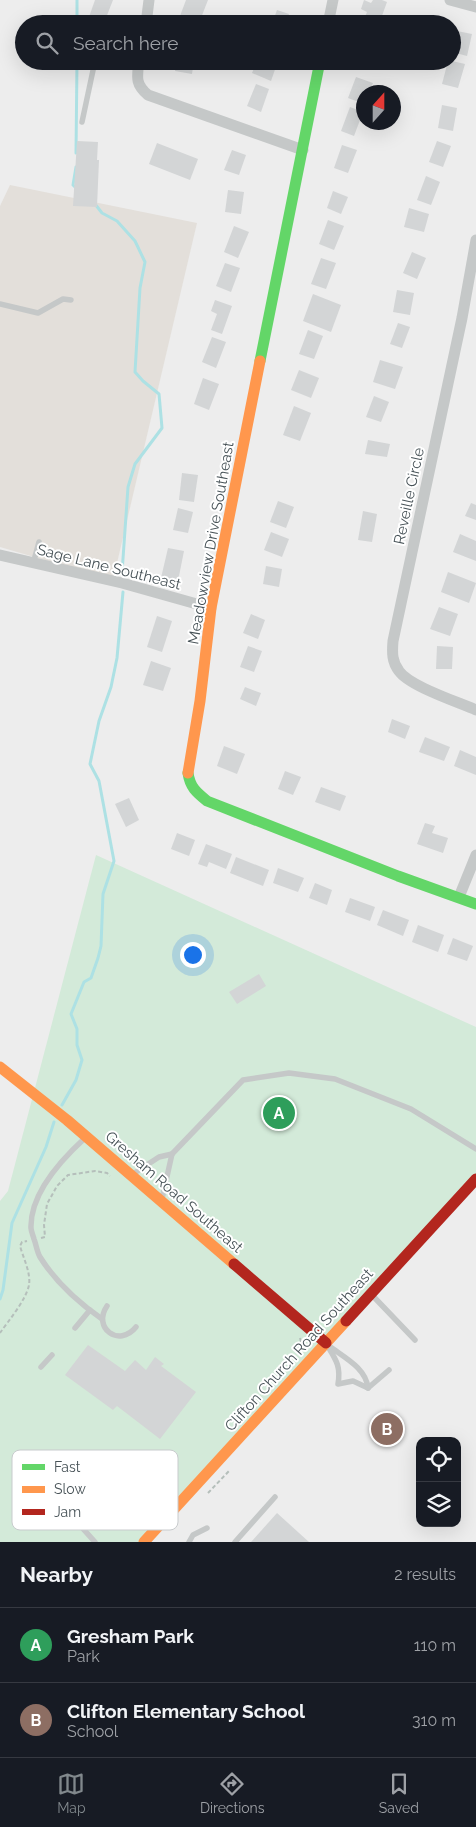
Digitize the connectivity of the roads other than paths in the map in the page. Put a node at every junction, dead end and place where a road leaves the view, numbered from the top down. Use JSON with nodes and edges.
{"nodes":[{"id":1,"x":149,"y":0,"type":"edge"},
{"id":2,"x":333,"y":0,"type":"edge"},
{"id":3,"x":450,"y":0,"type":"edge"},
{"id":4,"x":476,"y":7,"type":"edge"},
{"id":5,"x":147,"y":15,"type":"edge"},
{"id":6,"x":330,"y":15,"type":"edge"},
{"id":7,"x":93,"y":70,"type":"edge"},
{"id":8,"x":138,"y":70,"type":"edge"},
{"id":9,"x":318,"y":70,"type":"edge"},
{"id":10,"x":82,"y":122,"type":"dead end"},
{"id":11,"x":303,"y":150,"type":"junction"},
{"id":12,"x":476,"y":240,"type":"edge"},
{"id":13,"x":71,"y":300,"type":"dead end"},
{"id":14,"x":0,"y":304,"type":"edge"},
{"id":15,"x":39,"y":542,"type":"dead end"},
{"id":16,"x":0,"y":556,"type":"edge"},
{"id":17,"x":33,"y":564,"type":"junction"},
{"id":18,"x":211,"y":608,"type":"junction"},
{"id":19,"x":476,"y":710,"type":"edge"},
{"id":20,"x":476,"y":855,"type":"edge"},
{"id":21,"x":459,"y":897,"type":"junction"},
{"id":22,"x":476,"y":904,"type":"edge"},
{"id":23,"x":0,"y":1067,"type":"edge"},
{"id":24,"x":86,"y":1136,"type":"junction"},
{"id":25,"x":476,"y":1149,"type":"edge"},
{"id":26,"x":172,"y":1154,"type":"junction"},
{"id":27,"x":131,"y":1175,"type":"junction"},
{"id":28,"x":476,"y":1179,"type":"edge"},
{"id":29,"x":161,"y":1201,"type":"junction"},
{"id":30,"x":371,"y":1294,"type":"junction"},
{"id":31,"x":108,"y":1306,"type":"dead end"},
{"id":32,"x":90,"y":1310,"type":"junction"},
{"id":33,"x":102,"y":1318,"type":"junction"},
{"id":34,"x":136,"y":1327,"type":"dead end"},
{"id":35,"x":75,"y":1328,"type":"dead end"},
{"id":36,"x":415,"y":1340,"type":"dead end"},
{"id":37,"x":326,"y":1343,"type":"junction"},
{"id":38,"x":52,"y":1355,"type":"dead end"},
{"id":39,"x":41,"y":1367,"type":"dead end"},
{"id":40,"x":389,"y":1370,"type":"dead end"},
{"id":41,"x":368,"y":1388,"type":"junction"},
{"id":42,"x":275,"y":1498,"type":"dead end"},
{"id":43,"x":178,"y":1506,"type":"edge"},
{"id":44,"x":207,"y":1528,"type":"dead end"},
{"id":45,"x":84,"y":1530,"type":"edge"},
{"id":46,"x":156,"y":1530,"type":"edge"},
{"id":47,"x":95,"y":1542,"type":"edge"},
{"id":48,"x":145,"y":1542,"type":"edge"},
{"id":49,"x":189,"y":1542,"type":"edge"},
{"id":50,"x":235,"y":1542,"type":"edge"}],
"edges":[{"from":1,"to":5,"type":"street"},
{"from":2,"to":6,"type":"street"},
{"from":3,"to":4,"type":"street"},
{"from":7,"to":10,"type":"lane"},
{"from":8,"to":11,"type":"street"},
{"from":9,"to":11,"type":"street","name":"Meadowview Drive Southeast"},
{"from":11,"to":18,"type":"street","name":"Meadowview Drive Southeast"},
{"from":12,"to":19,"type":"street","name":"Reveille Circle"},
{"from":13,"to":14,"type":"lane"},
{"from":15,"to":17,"type":"lane"},
{"from":16,"to":17,"type":"street","name":"Sage Lane Southeast"},
{"from":17,"to":18,"type":"street","name":"Sage Lane Southeast"},
{"from":18,"to":21,"type":"street","name":"Meadowview Drive Southeast"},
{"from":20,"to":21,"type":"street"},
{"from":21,"to":22,"type":"street","name":"Meadowview Drive Southeast"},
{"from":23,"to":24,"type":"street","name":"Gresham Road Southeast"},
{"from":24,"to":27,"type":"street","name":"Gresham Road Southeast"},
{"from":24,"to":32,"type":"lane"},
{"from":25,"to":26,"type":"lane"},
{"from":26,"to":27,"type":"lane"},
{"from":26,"to":29,"type":"lane"},
{"from":27,"to":29,"type":"street","name":"Gresham Road Southeast"},
{"from":28,"to":30,"type":"street","name":"Clifton Church Road Southeast"},
{"from":29,"to":37,"type":"street","name":"Gresham Road Southeast"},
{"from":30,"to":36,"type":"lane"},
{"from":30,"to":37,"type":"street","name":"Clifton Church Road Southeast"},
{"from":31,"to":33,"type":"lane"},
{"from":32,"to":33,"type":"lane"},
{"from":32,"to":35,"type":"lane"},
{"from":33,"to":34,"type":"lane"},
{"from":37,"to":41,"type":"lane"},
{"from":37,"to":41,"type":"lane"},
{"from":37,"to":43,"type":"street","name":"Clifton Church Road Southeast"},
{"from":38,"to":39,"type":"lane"},
{"from":40,"to":41,"type":"lane"},
{"from":42,"to":50,"type":"lane"},
{"from":44,"to":49,"type":"lane"},
{"from":45,"to":47,"type":"lane"},
{"from":46,"to":48,"type":"street","name":"Clifton Church Road Southeast"}]}
